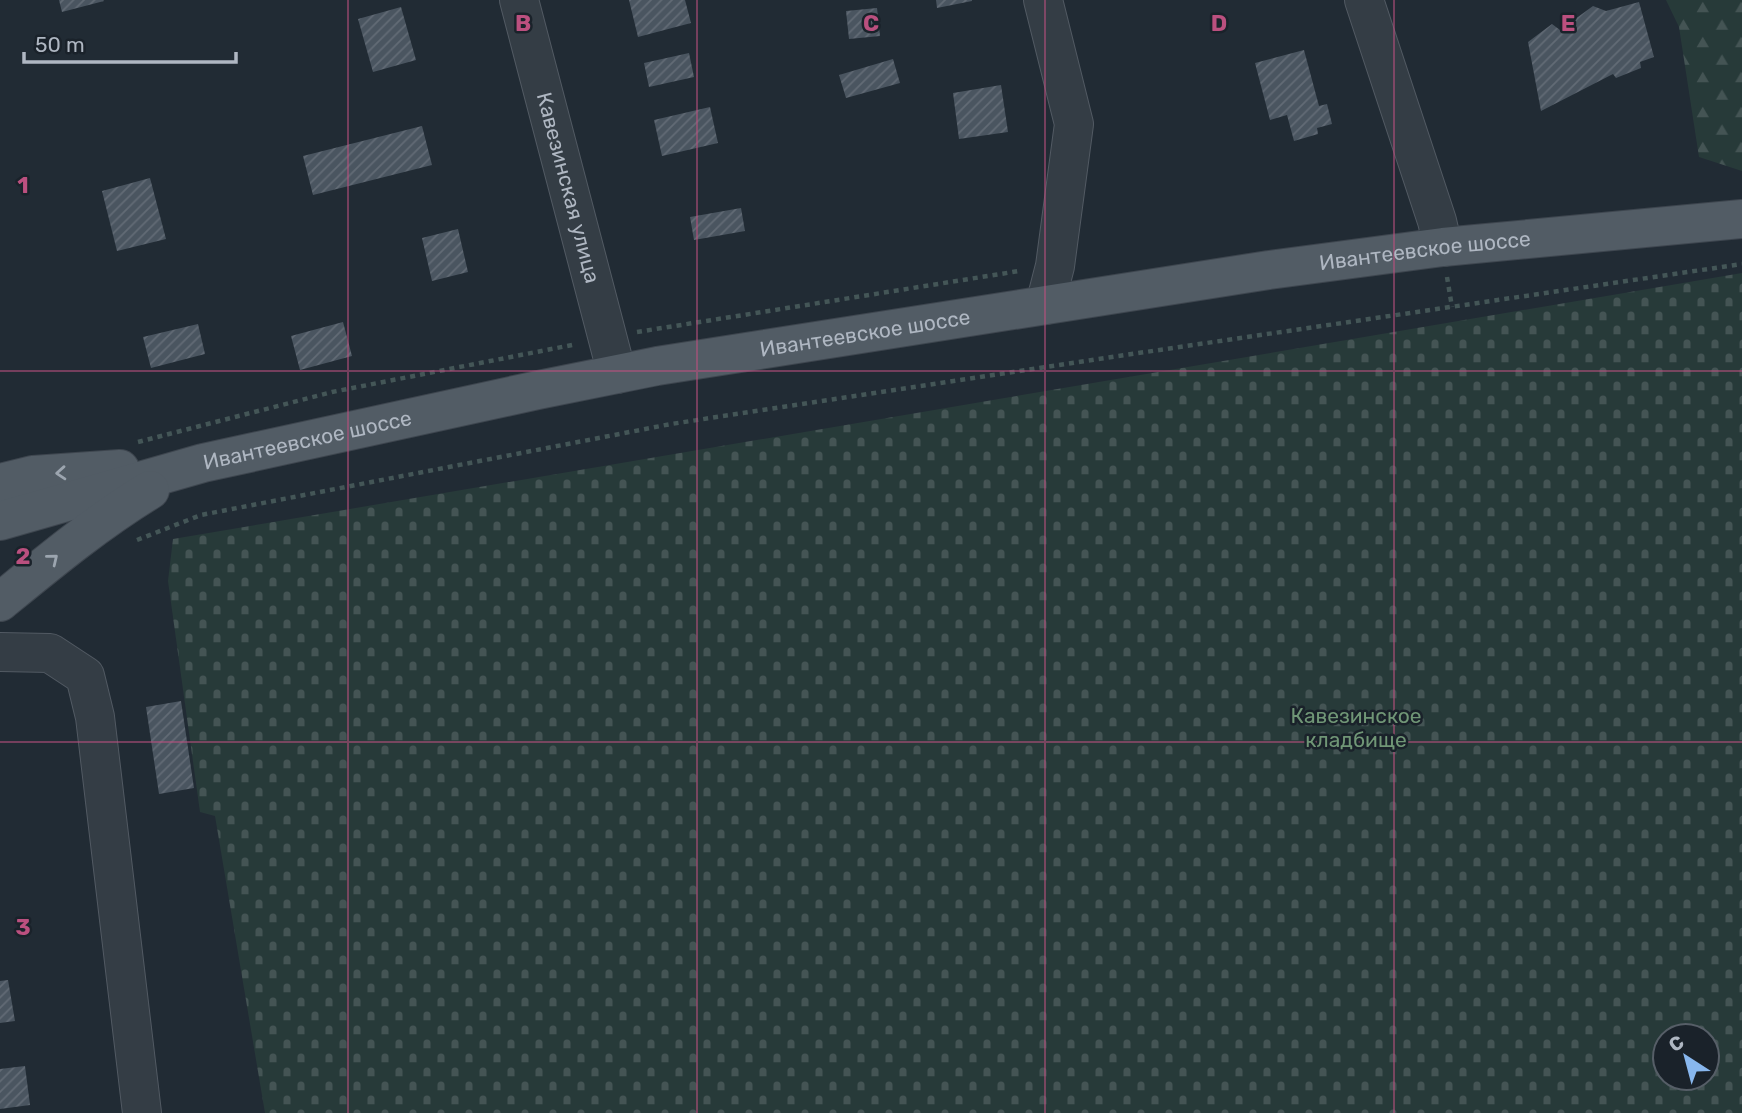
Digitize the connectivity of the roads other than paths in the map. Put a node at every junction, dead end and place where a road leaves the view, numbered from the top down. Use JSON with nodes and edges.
{"nodes":[{"id":1,"x":519,"y":0,"type":"edge"},
{"id":2,"x":1043,"y":0,"type":"edge"},
{"id":3,"x":1364,"y":0,"type":"edge"},
{"id":4,"x":1742,"y":219,"type":"edge"},
{"id":5,"x":1443,"y":247,"type":"junction"},
{"id":6,"x":1045,"y":305,"type":"junction"},
{"id":7,"x":617,"y":374,"type":"junction"},
{"id":8,"x":203,"y":463,"type":"junction"},
{"id":9,"x":0,"y":483,"type":"edge"},
{"id":10,"x":0,"y":520,"type":"edge"},
{"id":11,"x":0,"y":601,"type":"edge"},
{"id":12,"x":0,"y":652,"type":"edge"},
{"id":13,"x":142,"y":1113,"type":"edge"}],
"edges":[{"from":1,"to":7,"type":"street","name":"Кавезинская улица"},
{"from":2,"to":6,"type":"street"},
{"from":3,"to":5,"type":"street"},
{"from":4,"to":5,"type":"main road","name":"Ивантеевское шоссе"},
{"from":5,"to":6,"type":"main road","name":"Ивантеевское шоссе"},
{"from":6,"to":7,"type":"main road","name":"Ивантеевское шоссе"},
{"from":7,"to":8,"type":"main road","name":"Ивантеевское шоссе"},
{"from":8,"to":9,"type":"main road","one_way":true},
{"from":8,"to":10,"type":"main road","name":"Ивантеевское шоссе"},
{"from":11,"to":8,"type":"main road","one_way":true},
{"from":12,"to":13,"type":"street"}]}
